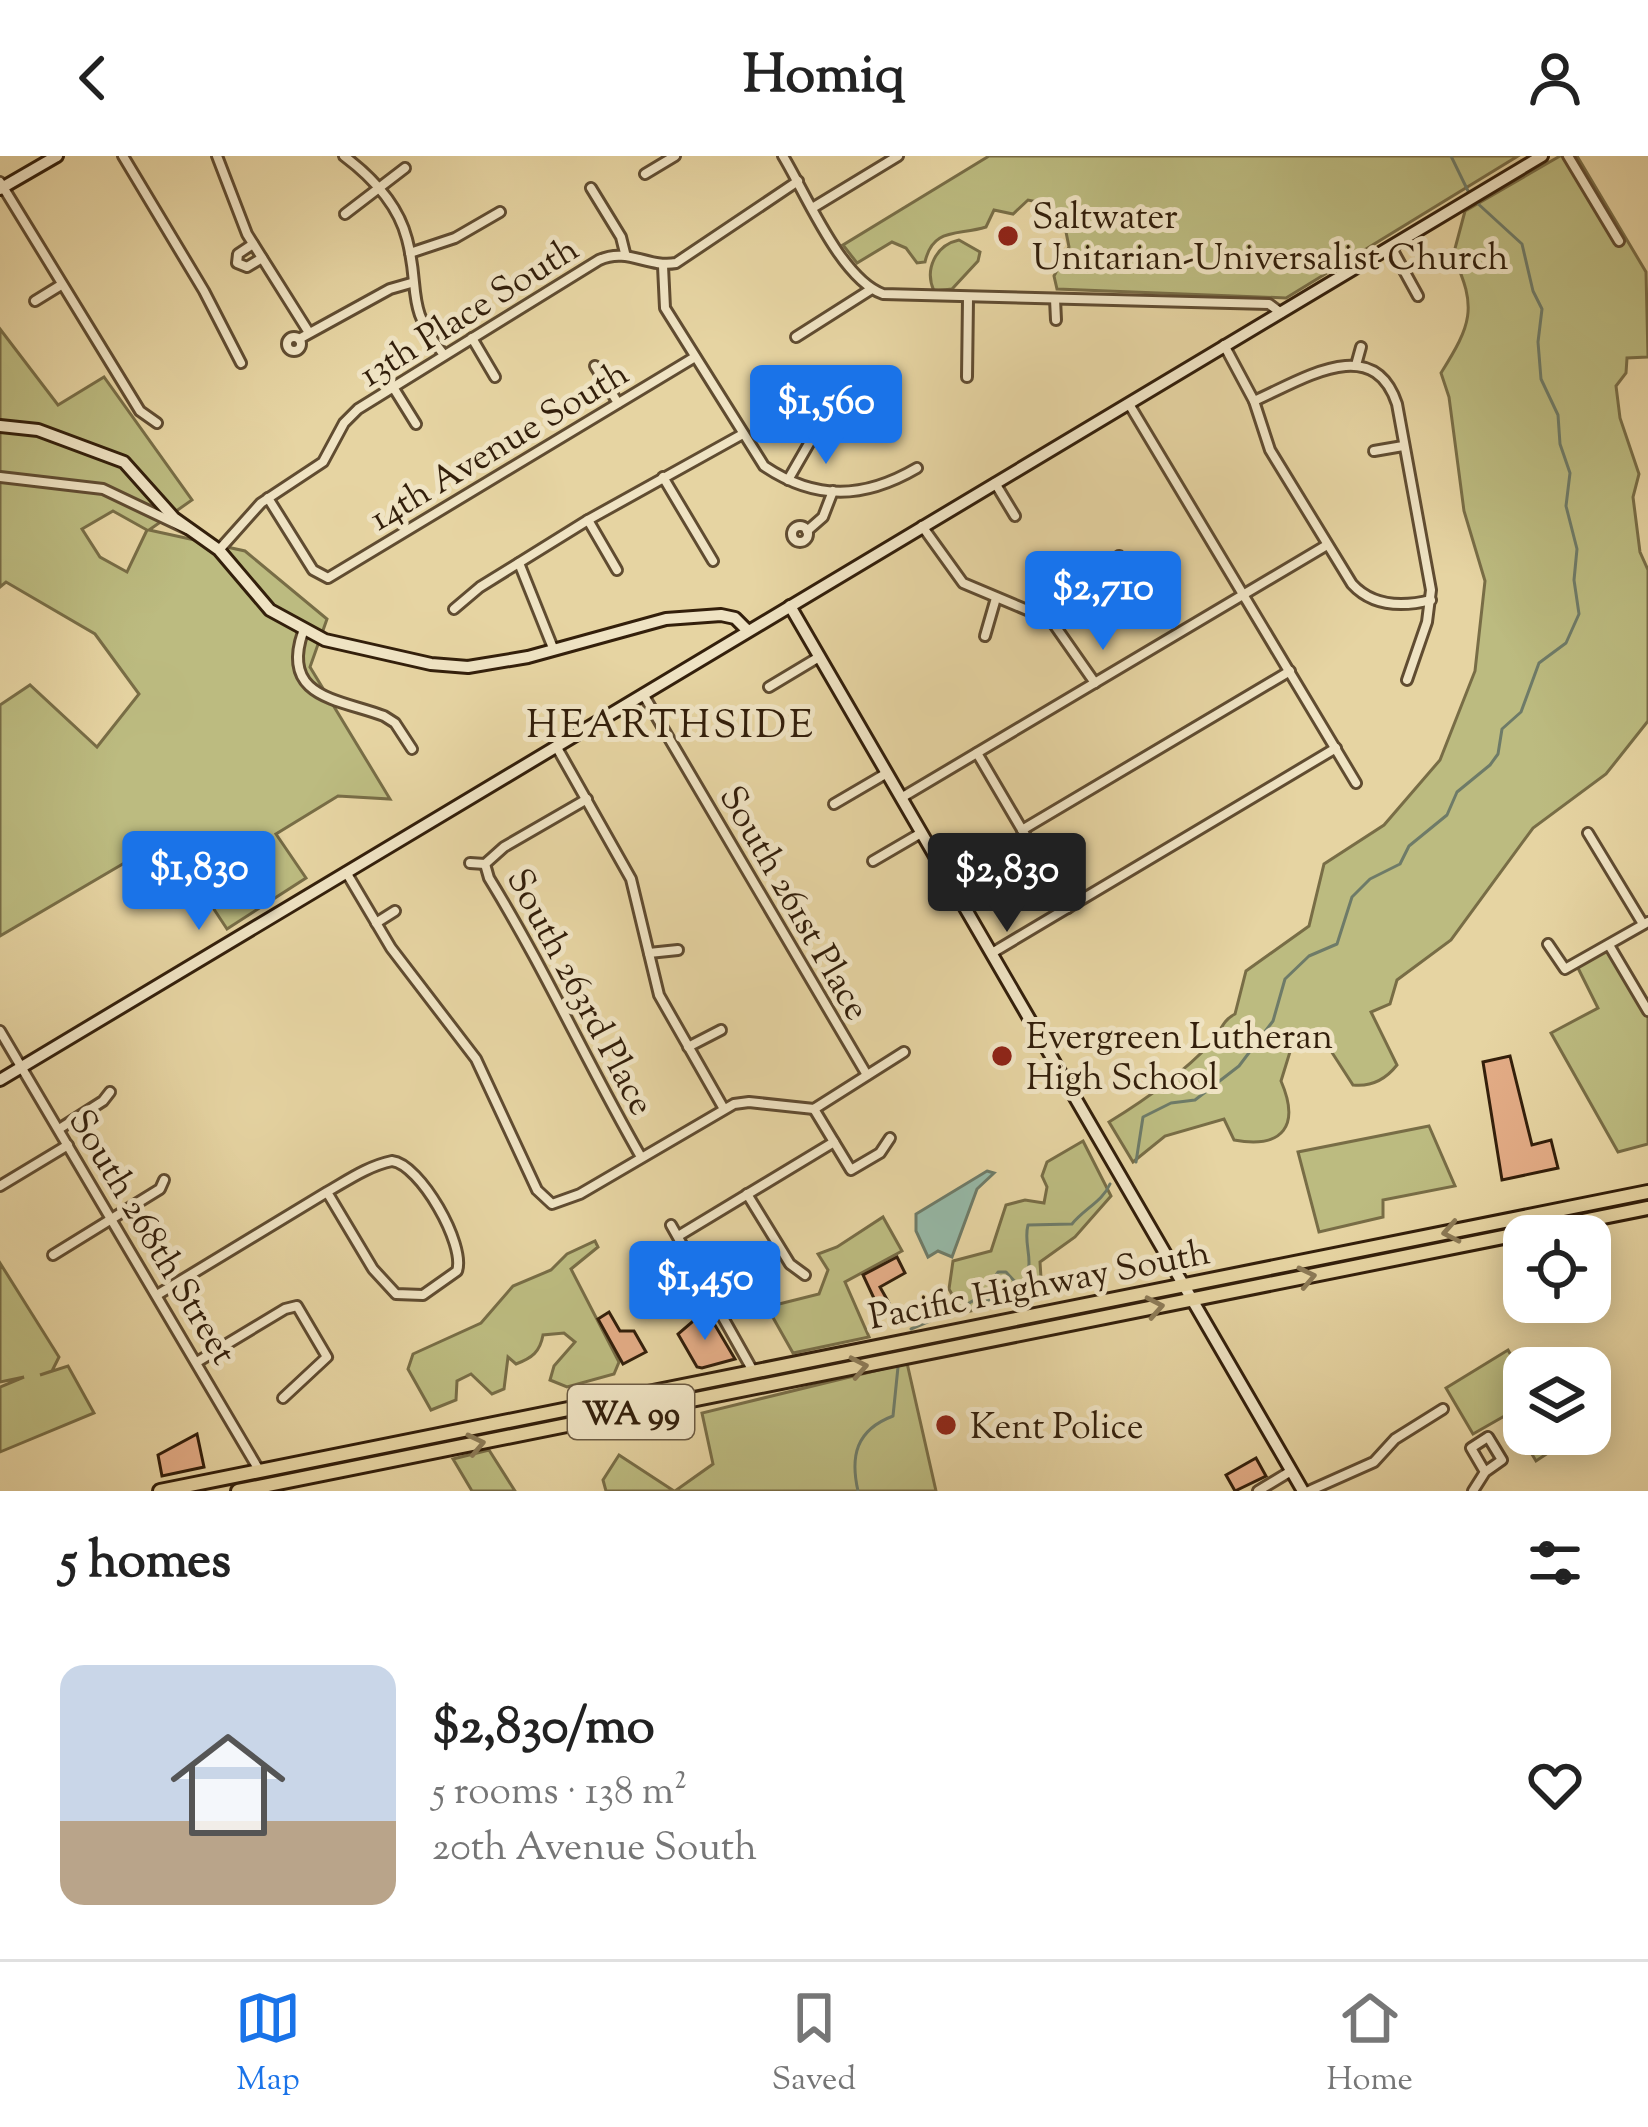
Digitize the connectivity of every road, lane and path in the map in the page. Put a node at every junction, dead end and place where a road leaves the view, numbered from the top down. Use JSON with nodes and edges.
{"nodes":[{"id":1,"x":57,"y":156,"type":"edge"},
{"id":2,"x":123,"y":156,"type":"edge"},
{"id":3,"x":217,"y":156,"type":"edge"},
{"id":4,"x":344,"y":156,"type":"edge"},
{"id":5,"x":675,"y":156,"type":"edge"},
{"id":6,"x":783,"y":156,"type":"edge"},
{"id":7,"x":1568,"y":156,"type":"edge"},
{"id":8,"x":891,"y":158,"type":"edge"},
{"id":9,"x":1538,"y":158,"type":"edge"},
{"id":10,"x":405,"y":169,"type":"dead end"},
{"id":11,"x":645,"y":174,"type":"dead end"},
{"id":12,"x":798,"y":181,"type":"junction"},
{"id":13,"x":1,"y":186,"type":"edge"},
{"id":14,"x":379,"y":188,"type":"junction"},
{"id":15,"x":591,"y":188,"type":"dead end"},
{"id":16,"x":814,"y":207,"type":"junction"},
{"id":17,"x":500,"y":212,"type":"dead end"},
{"id":18,"x":345,"y":214,"type":"dead end"},
{"id":19,"x":1619,"y":241,"type":"dead end"},
{"id":20,"x":253,"y":244,"type":"junction"},
{"id":21,"x":1391,"y":247,"type":"junction"},
{"id":22,"x":410,"y":253,"type":"junction"},
{"id":23,"x":625,"y":253,"type":"junction"},
{"id":24,"x":262,"y":258,"type":"junction"},
{"id":25,"x":663,"y":266,"type":"junction"},
{"id":26,"x":411,"y":283,"type":"junction"},
{"id":27,"x":61,"y":285,"type":"junction"},
{"id":28,"x":869,"y":290,"type":"junction"},
{"id":29,"x":1418,"y":296,"type":"dead end"},
{"id":30,"x":968,"y":299,"type":"junction"},
{"id":31,"x":1055,"y":299,"type":"junction"},
{"id":32,"x":35,"y":301,"type":"dead end"},
{"id":33,"x":1281,"y":313,"type":"junction"},
{"id":34,"x":1056,"y":320,"type":"dead end"},
{"id":35,"x":308,"y":331,"type":"junction"},
{"id":36,"x":796,"y":337,"type":"dead end"},
{"id":37,"x":472,"y":338,"type":"junction"},
{"id":38,"x":299,"y":339,"type":"dead end"},
{"id":39,"x":1224,"y":345,"type":"junction"},
{"id":40,"x":1361,"y":347,"type":"dead end"},
{"id":41,"x":444,"y":355,"type":"junction"},
{"id":42,"x":694,"y":357,"type":"junction"},
{"id":43,"x":241,"y":362,"type":"dead end"},
{"id":44,"x":1356,"y":364,"type":"junction"},
{"id":45,"x":596,"y":366,"type":"dead end"},
{"id":46,"x":495,"y":377,"type":"dead end"},
{"id":47,"x":967,"y":377,"type":"dead end"},
{"id":48,"x":393,"y":387,"type":"junction"},
{"id":49,"x":1254,"y":401,"type":"junction"},
{"id":50,"x":872,"y":402,"type":"dead end"},
{"id":51,"x":618,"y":403,"type":"junction"},
{"id":52,"x":1128,"y":403,"type":"junction"},
{"id":53,"x":157,"y":423,"type":"dead end"},
{"id":54,"x":416,"y":424,"type":"dead end"},
{"id":55,"x":0,"y":426,"type":"edge"},
{"id":56,"x":741,"y":435,"type":"junction"},
{"id":57,"x":1403,"y":446,"type":"junction"},
{"id":58,"x":1374,"y":451,"type":"dead end"},
{"id":59,"x":916,"y":468,"type":"dead end"},
{"id":60,"x":663,"y":477,"type":"junction"},
{"id":61,"x":0,"y":478,"type":"edge"},
{"id":62,"x":788,"y":480,"type":"junction"},
{"id":63,"x":995,"y":483,"type":"junction"},
{"id":64,"x":833,"y":491,"type":"junction"},
{"id":65,"x":268,"y":498,"type":"junction"},
{"id":66,"x":1015,"y":516,"type":"dead end"},
{"id":67,"x":588,"y":520,"type":"junction"},
{"id":68,"x":922,"y":526,"type":"junction"},
{"id":69,"x":189,"y":530,"type":"junction"},
{"id":70,"x":807,"y":531,"type":"dead end"},
{"id":71,"x":1328,"y":545,"type":"junction"},
{"id":72,"x":219,"y":550,"type":"junction"},
{"id":73,"x":1119,"y":556,"type":"dead end"},
{"id":74,"x":713,"y":561,"type":"dead end"},
{"id":75,"x":519,"y":563,"type":"junction"},
{"id":76,"x":617,"y":570,"type":"dead end"},
{"id":77,"x":1246,"y":594,"type":"junction"},
{"id":78,"x":996,"y":598,"type":"junction"},
{"id":79,"x":1431,"y":600,"type":"junction"},
{"id":80,"x":790,"y":606,"type":"junction"},
{"id":81,"x":454,"y":610,"type":"dead end"},
{"id":82,"x":721,"y":615,"type":"junction"},
{"id":83,"x":1051,"y":620,"type":"junction"},
{"id":84,"x":748,"y":631,"type":"junction"},
{"id":85,"x":303,"y":632,"type":"junction"},
{"id":86,"x":985,"y":636,"type":"dead end"},
{"id":87,"x":722,"y":646,"type":"junction"},
{"id":88,"x":553,"y":648,"type":"junction"},
{"id":89,"x":820,"y":657,"type":"junction"},
{"id":90,"x":1290,"y":671,"type":"junction"},
{"id":91,"x":1407,"y":680,"type":"dead end"},
{"id":92,"x":1095,"y":683,"type":"junction"},
{"id":93,"x":769,"y":687,"type":"dead end"},
{"id":94,"x":643,"y":694,"type":"junction"},
{"id":95,"x":556,"y":746,"type":"junction"},
{"id":96,"x":1336,"y":748,"type":"junction"},
{"id":97,"x":412,"y":749,"type":"dead end"},
{"id":98,"x":977,"y":753,"type":"junction"},
{"id":99,"x":886,"y":773,"type":"junction"},
{"id":100,"x":1356,"y":783,"type":"dead end"},
{"id":101,"x":901,"y":798,"type":"junction"},
{"id":102,"x":587,"y":800,"type":"junction"},
{"id":103,"x":834,"y":804,"type":"dead end"},
{"id":104,"x":1022,"y":830,"type":"junction"},
{"id":105,"x":921,"y":833,"type":"junction"},
{"id":106,"x":1588,"y":833,"type":"dead end"},
{"id":107,"x":873,"y":861,"type":"dead end"},
{"id":108,"x":470,"y":863,"type":"dead end"},
{"id":109,"x":485,"y":865,"type":"junction"},
{"id":110,"x":346,"y":872,"type":"junction"},
{"id":111,"x":1067,"y":908,"type":"junction"},
{"id":112,"x":394,"y":911,"type":"dead end"},
{"id":113,"x":376,"y":923,"type":"junction"},
{"id":114,"x":1645,"y":923,"type":"edge"},
{"id":115,"x":1548,"y":944,"type":"dead end"},
{"id":116,"x":1609,"y":945,"type":"junction"},
{"id":117,"x":678,"y":950,"type":"dead end"},
{"id":118,"x":649,"y":953,"type":"junction"},
{"id":119,"x":991,"y":954,"type":"junction"},
{"id":120,"x":1648,"y":1011,"type":"edge"},
{"id":121,"x":721,"y":1030,"type":"dead end"},
{"id":122,"x":0,"y":1031,"type":"edge"},
{"id":123,"x":688,"y":1047,"type":"junction"},
{"id":124,"x":904,"y":1052,"type":"dead end"},
{"id":125,"x":22,"y":1066,"type":"junction"},
{"id":126,"x":867,"y":1075,"type":"junction"},
{"id":127,"x":0,"y":1080,"type":"edge"},
{"id":128,"x":110,"y":1091,"type":"dead end"},
{"id":129,"x":814,"y":1108,"type":"junction"},
{"id":130,"x":724,"y":1109,"type":"junction"},
{"id":131,"x":59,"y":1130,"type":"junction"},
{"id":132,"x":890,"y":1138,"type":"dead end"},
{"id":133,"x":834,"y":1142,"type":"junction"},
{"id":134,"x":68,"y":1145,"type":"junction"},
{"id":135,"x":641,"y":1157,"type":"junction"},
{"id":136,"x":164,"y":1180,"type":"dead end"},
{"id":137,"x":0,"y":1186,"type":"edge"},
{"id":138,"x":327,"y":1192,"type":"junction"},
{"id":139,"x":1648,"y":1192,"type":"edge"},
{"id":140,"x":747,"y":1194,"type":"junction"},
{"id":141,"x":1648,"y":1208,"type":"edge"},
{"id":142,"x":112,"y":1220,"type":"junction"},
{"id":143,"x":671,"y":1225,"type":"dead end"},
{"id":144,"x":680,"y":1234,"type":"junction"},
{"id":145,"x":52,"y":1255,"type":"dead end"},
{"id":146,"x":805,"y":1275,"type":"dead end"},
{"id":147,"x":1183,"y":1285,"type":"junction"},
{"id":148,"x":157,"y":1294,"type":"junction"},
{"id":149,"x":1192,"y":1299,"type":"junction"},
{"id":150,"x":197,"y":1363,"type":"junction"},
{"id":151,"x":753,"y":1372,"type":"junction"},
{"id":152,"x":738,"y":1375,"type":"junction"},
{"id":153,"x":687,"y":1385,"type":"junction"},
{"id":154,"x":283,"y":1398,"type":"dead end"},
{"id":155,"x":694,"y":1400,"type":"junction"},
{"id":156,"x":1443,"y":1408,"type":"dead end"},
{"id":157,"x":641,"y":1410,"type":"junction"},
{"id":158,"x":348,"y":1454,"type":"junction"},
{"id":159,"x":260,"y":1471,"type":"junction"},
{"id":160,"x":1291,"y":1471,"type":"junction"},
{"id":161,"x":1485,"y":1472,"type":"junction"},
{"id":162,"x":278,"y":1483,"type":"junction"},
{"id":163,"x":160,"y":1491,"type":"edge"},
{"id":164,"x":204,"y":1491,"type":"edge"},
{"id":165,"x":238,"y":1491,"type":"edge"},
{"id":166,"x":1258,"y":1491,"type":"edge"},
{"id":167,"x":1306,"y":1491,"type":"edge"},
{"id":168,"x":1473,"y":1491,"type":"edge"}],
"edges":[{"from":1,"to":13,"type":"main road"},
{"from":2,"to":43,"type":"street"},
{"from":3,"to":20,"type":"street"},
{"from":4,"to":14,"type":"street"},
{"from":5,"to":11,"type":"street"},
{"from":6,"to":12,"type":"street"},
{"from":7,"to":19,"type":"street"},
{"from":8,"to":16,"type":"street"},
{"from":9,"to":21,"type":"main road"},
{"from":10,"to":14,"type":"street"},
{"from":12,"to":16,"type":"street"},
{"from":12,"to":25,"type":"street"},
{"from":13,"to":27,"type":"street"},
{"from":14,"to":18,"type":"street"},
{"from":14,"to":22,"type":"street"},
{"from":15,"to":23,"type":"street"},
{"from":16,"to":28,"type":"street"},
{"from":17,"to":22,"type":"street"},
{"from":20,"to":24,"type":"street"},
{"from":20,"to":24,"type":"street"},
{"from":21,"to":29,"type":"street"},
{"from":21,"to":33,"type":"main road"},
{"from":22,"to":26,"type":"street"},
{"from":23,"to":25,"type":"street","name":"13th Place South"},
{"from":23,"to":37,"type":"street","name":"13th Place South"},
{"from":24,"to":35,"type":"street"},
{"from":25,"to":42,"type":"street"},
{"from":26,"to":35,"type":"street"},
{"from":26,"to":41,"type":"street"},
{"from":27,"to":32,"type":"street"},
{"from":27,"to":53,"type":"street"},
{"from":28,"to":30,"type":"street"},
{"from":28,"to":36,"type":"street"},
{"from":30,"to":31,"type":"street"},
{"from":30,"to":47,"type":"street"},
{"from":31,"to":33,"type":"street"},
{"from":31,"to":34,"type":"street"},
{"from":33,"to":39,"type":"main road"},
{"from":35,"to":38,"type":"street"},
{"from":37,"to":41,"type":"street","name":"13th Place South"},
{"from":37,"to":46,"type":"street"},
{"from":39,"to":49,"type":"street"},
{"from":39,"to":52,"type":"main road"},
{"from":40,"to":44,"type":"street"},
{"from":41,"to":48,"type":"street","name":"13th Place South"},
{"from":42,"to":51,"type":"street","name":"14th Avenue South"},
{"from":42,"to":56,"type":"street"},
{"from":44,"to":49,"type":"street"},
{"from":44,"to":57,"type":"street"},
{"from":45,"to":51,"type":"street"},
{"from":48,"to":54,"type":"street"},
{"from":48,"to":65,"type":"street","name":"13th Place South"},
{"from":49,"to":71,"type":"street"},
{"from":50,"to":62,"type":"street"},
{"from":51,"to":65,"type":"street","name":"14th Avenue South"},
{"from":52,"to":63,"type":"main road"},
{"from":52,"to":77,"type":"street"},
{"from":55,"to":69,"type":"main road"},
{"from":56,"to":60,"type":"street"},
{"from":56,"to":62,"type":"street"},
{"from":57,"to":58,"type":"street"},
{"from":57,"to":79,"type":"street"},
{"from":59,"to":64,"type":"street"},
{"from":60,"to":67,"type":"street"},
{"from":60,"to":74,"type":"street"},
{"from":61,"to":69,"type":"street"},
{"from":62,"to":64,"type":"street"},
{"from":63,"to":66,"type":"street"},
{"from":63,"to":68,"type":"main road"},
{"from":64,"to":70,"type":"street"},
{"from":65,"to":72,"type":"street","name":"13th Place South"},
{"from":67,"to":75,"type":"street"},
{"from":67,"to":76,"type":"street"},
{"from":68,"to":78,"type":"street"},
{"from":68,"to":80,"type":"main road"},
{"from":69,"to":72,"type":"main road"},
{"from":71,"to":77,"type":"street"},
{"from":71,"to":79,"type":"street"},
{"from":72,"to":85,"type":"main road"},
{"from":73,"to":83,"type":"street"},
{"from":75,"to":81,"type":"street"},
{"from":75,"to":88,"type":"street"},
{"from":77,"to":90,"type":"street"},
{"from":77,"to":92,"type":"street"},
{"from":78,"to":83,"type":"street"},
{"from":78,"to":86,"type":"street"},
{"from":79,"to":91,"type":"street"},
{"from":80,"to":84,"type":"main road"},
{"from":80,"to":89,"type":"main road"},
{"from":82,"to":84,"type":"main road"},
{"from":82,"to":87,"type":"main road"},
{"from":82,"to":88,"type":"main road"},
{"from":83,"to":92,"type":"street"},
{"from":84,"to":87,"type":"main road"},
{"from":85,"to":88,"type":"main road"},
{"from":85,"to":97,"type":"street"},
{"from":87,"to":94,"type":"main road"},
{"from":89,"to":93,"type":"street"},
{"from":89,"to":99,"type":"main road"},
{"from":90,"to":96,"type":"street"},
{"from":90,"to":104,"type":"street"},
{"from":92,"to":98,"type":"street"},
{"from":94,"to":95,"type":"main road"},
{"from":94,"to":126,"type":"street","name":"South 261st Place"},
{"from":95,"to":102,"type":"street"},
{"from":95,"to":110,"type":"main road"},
{"from":96,"to":100,"type":"street"},
{"from":96,"to":111,"type":"street"},
{"from":98,"to":101,"type":"street"},
{"from":98,"to":104,"type":"street"},
{"from":99,"to":101,"type":"main road"},
{"from":99,"to":103,"type":"street"},
{"from":101,"to":105,"type":"main road"},
{"from":102,"to":109,"type":"street"},
{"from":102,"to":118,"type":"street"},
{"from":104,"to":111,"type":"street"},
{"from":105,"to":107,"type":"street"},
{"from":105,"to":119,"type":"main road"},
{"from":106,"to":114,"type":"street"},
{"from":108,"to":109,"type":"street","name":"South 263rd Place"},
{"from":109,"to":135,"type":"street","name":"South 263rd Place"},
{"from":110,"to":113,"type":"street"},
{"from":110,"to":125,"type":"main road"},
{"from":111,"to":119,"type":"street"},
{"from":112,"to":113,"type":"street"},
{"from":113,"to":135,"type":"street"},
{"from":114,"to":116,"type":"street"},
{"from":115,"to":116,"type":"street"},
{"from":116,"to":120,"type":"street"},
{"from":117,"to":118,"type":"street"},
{"from":118,"to":123,"type":"street"},
{"from":119,"to":147,"type":"main road"},
{"from":121,"to":123,"type":"street"},
{"from":122,"to":125,"type":"street","name":"South 268th Street"},
{"from":123,"to":130,"type":"street"},
{"from":124,"to":126,"type":"street"},
{"from":125,"to":127,"type":"main road"},
{"from":125,"to":131,"type":"street","name":"South 268th Street"},
{"from":126,"to":129,"type":"street"},
{"from":128,"to":131,"type":"street"},
{"from":129,"to":130,"type":"street"},
{"from":129,"to":133,"type":"street"},
{"from":130,"to":135,"type":"street"},
{"from":131,"to":134,"type":"street","name":"South 268th Street"},
{"from":132,"to":133,"type":"street"},
{"from":133,"to":140,"type":"street"},
{"from":134,"to":137,"type":"street"},
{"from":134,"to":142,"type":"street","name":"South 268th Street"},
{"from":136,"to":142,"type":"street"},
{"from":138,"to":138,"type":"street"},
{"from":138,"to":148,"type":"street"},
{"from":139,"to":147,"type":"main road","name":"Pacific Highway South","number":"WA 99","one_way":true},
{"from":140,"to":144,"type":"street"},
{"from":140,"to":146,"type":"street"},
{"from":149,"to":141,"type":"main road","name":"Pacific Highway South","number":"WA 99","one_way":true},
{"from":142,"to":145,"type":"street"},
{"from":142,"to":148,"type":"street","name":"South 268th Street"},
{"from":143,"to":144,"type":"street"},
{"from":144,"to":151,"type":"street"},
{"from":147,"to":149,"type":"main road"},
{"from":147,"to":151,"type":"main road","name":"Pacific Highway South","number":"WA 99"},
{"from":148,"to":150,"type":"street","name":"South 268th Street"},
{"from":155,"to":149,"type":"main road","name":"Pacific Highway South","number":"WA 99","one_way":true},
{"from":149,"to":160,"type":"main road"},
{"from":150,"to":154,"type":"street"},
{"from":150,"to":159,"type":"street","name":"South 268th Street"},
{"from":151,"to":152,"type":"main road","name":"Pacific Highway South","number":"WA 99"},
{"from":152,"to":153,"type":"main road","name":"Pacific Highway South","number":"WA 99"},
{"from":152,"to":155,"type":"main road"},
{"from":153,"to":157,"type":"main road"},
{"from":153,"to":158,"type":"main road","name":"Pacific Highway South","number":"WA 99"},
{"from":155,"to":157,"type":"main road","name":"Pacific Highway South","number":"WA 99"},
{"from":156,"to":167,"type":"street"},
{"from":162,"to":157,"type":"main road","name":"Pacific Highway South","number":"WA 99","one_way":true},
{"from":158,"to":159,"type":"main road","name":"Pacific Highway South","number":"WA 99"},
{"from":158,"to":162,"type":"main road"},
{"from":159,"to":163,"type":"main road","name":"Pacific Highway South","number":"WA 99"},
{"from":159,"to":164,"type":"main road"},
{"from":160,"to":166,"type":"street"},
{"from":160,"to":167,"type":"main road"},
{"from":161,"to":161,"type":"street"},
{"from":161,"to":168,"type":"street"},
{"from":162,"to":165,"type":"main road","name":"Pacific Highway South","number":"WA 99"}]}
